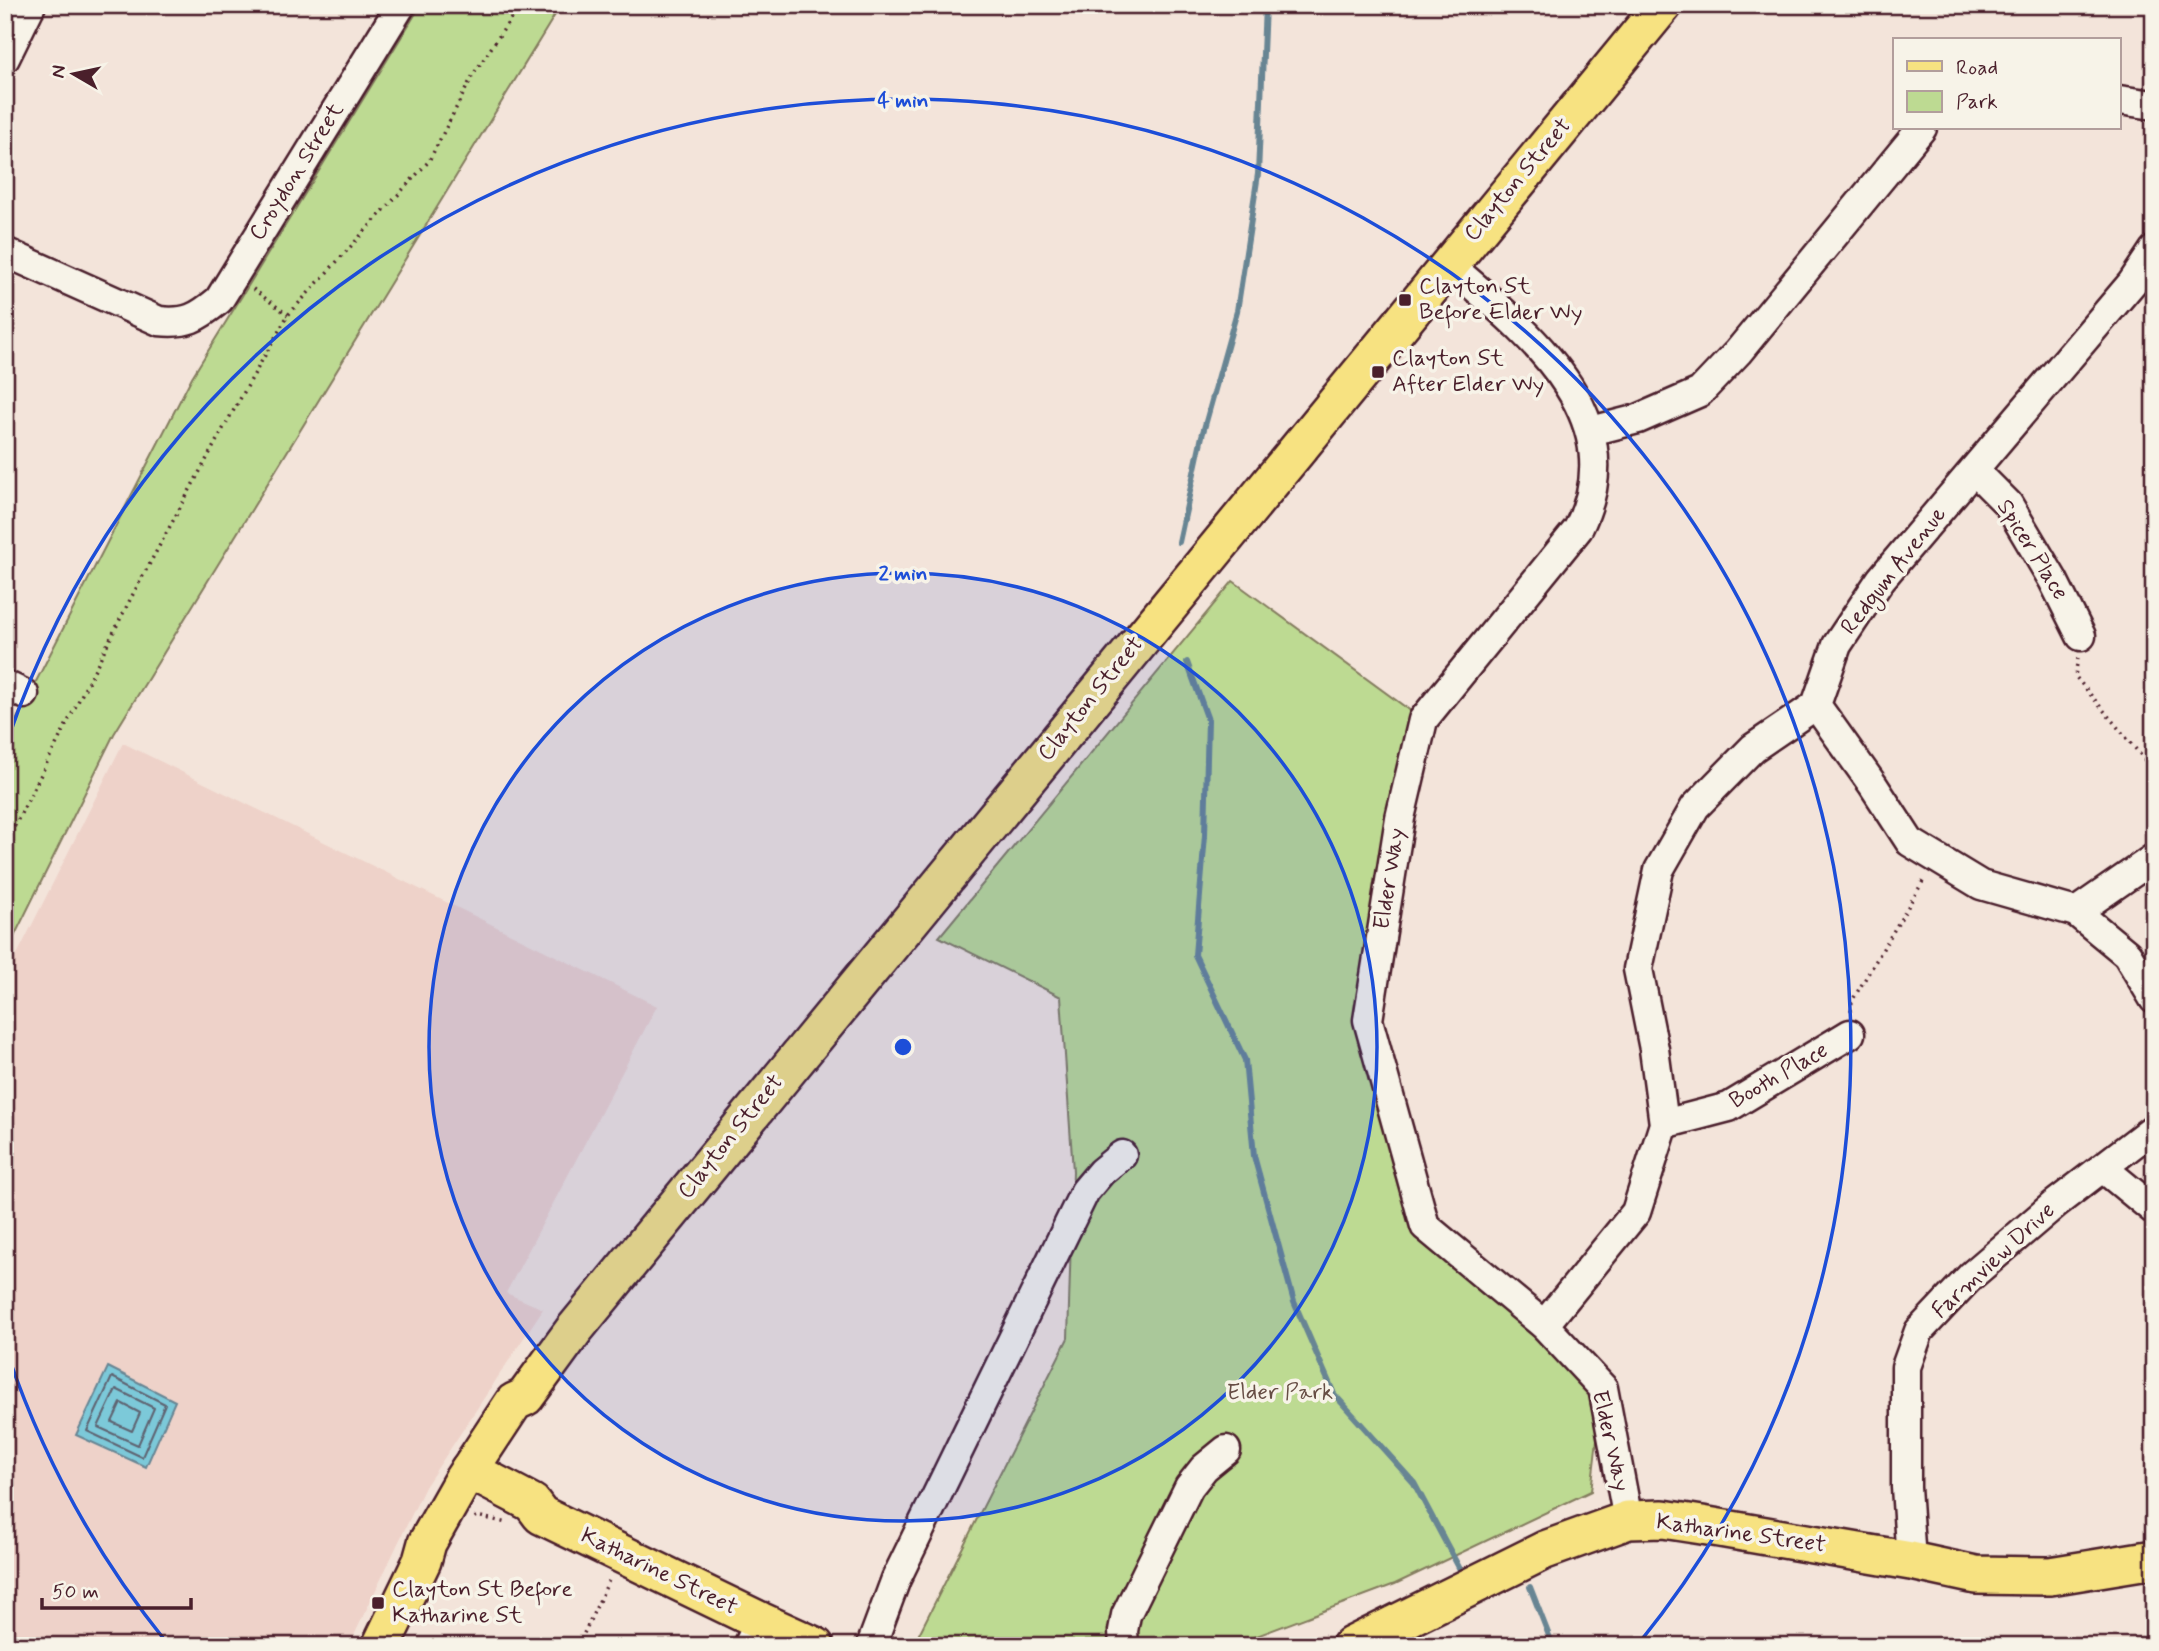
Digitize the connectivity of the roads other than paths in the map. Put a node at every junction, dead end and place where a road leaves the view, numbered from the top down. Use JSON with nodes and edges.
{"nodes":[{"id":1,"x":31,"y":5,"type":"edge"},
{"id":2,"x":401,"y":5,"type":"edge"},
{"id":3,"x":1663,"y":5,"type":"edge"},
{"id":4,"x":5,"y":58,"type":"edge"},
{"id":5,"x":2120,"y":100,"type":"edge"},
{"id":6,"x":2154,"y":105,"type":"edge"},
{"id":7,"x":1920,"y":130,"type":"edge"},
{"id":8,"x":2154,"y":250,"type":"edge"},
{"id":9,"x":5,"y":252,"type":"edge"},
{"id":10,"x":1449,"y":265,"type":"junction"},
{"id":11,"x":1591,"y":431,"type":"junction"},
{"id":12,"x":1974,"y":470,"type":"junction"},
{"id":13,"x":2081,"y":636,"type":"road end"},
{"id":14,"x":1816,"y":705,"type":"junction"},
{"id":15,"x":2154,"y":858,"type":"edge"},
{"id":16,"x":2076,"y":912,"type":"junction"},
{"id":17,"x":2154,"y":999,"type":"edge"},
{"id":18,"x":1850,"y":1034,"type":"road end"},
{"id":19,"x":1664,"y":1124,"type":"junction"},
{"id":20,"x":2154,"y":1128,"type":"edge"},
{"id":21,"x":1122,"y":1155,"type":"dead end"},
{"id":22,"x":2102,"y":1168,"type":"junction"},
{"id":23,"x":2154,"y":1210,"type":"edge"},
{"id":24,"x":1544,"y":1325,"type":"junction"},
{"id":25,"x":1226,"y":1450,"type":"dead end"},
{"id":26,"x":472,"y":1478,"type":"junction"},
{"id":27,"x":1628,"y":1520,"type":"junction"},
{"id":28,"x":2154,"y":1559,"type":"edge"},
{"id":29,"x":1911,"y":1561,"type":"junction"},
{"id":30,"x":754,"y":1634,"type":"edge"},
{"id":31,"x":381,"y":1646,"type":"edge"},
{"id":32,"x":815,"y":1646,"type":"edge"},
{"id":33,"x":871,"y":1646,"type":"edge"},
{"id":34,"x":1124,"y":1646,"type":"edge"},
{"id":35,"x":1351,"y":1646,"type":"edge"}],
"edges":[{"from":1,"to":4,"type":"street"},
{"from":2,"to":9,"type":"street","name":"Croydon Street"},
{"from":3,"to":10,"type":"main road","name":"Clayton Street"},
{"from":5,"to":6,"type":"street"},
{"from":7,"to":11,"type":"street"},
{"from":8,"to":12,"type":"street","name":"Redgum Avenue"},
{"from":10,"to":11,"type":"street","name":"Elder Way"},
{"from":10,"to":26,"type":"main road","name":"Clayton Street"},
{"from":11,"to":24,"type":"street","name":"Elder Way"},
{"from":12,"to":13,"type":"street","name":"Spicer Place"},
{"from":12,"to":14,"type":"street","name":"Redgum Avenue"},
{"from":14,"to":16,"type":"street"},
{"from":14,"to":19,"type":"street"},
{"from":15,"to":16,"type":"street"},
{"from":16,"to":17,"type":"street"},
{"from":18,"to":19,"type":"street","name":"Booth Place"},
{"from":19,"to":24,"type":"street"},
{"from":20,"to":22,"type":"street","name":"Farmview Drive"},
{"from":21,"to":33,"type":"street"},
{"from":22,"to":23,"type":"street"},
{"from":22,"to":29,"type":"street","name":"Farmview Drive"},
{"from":24,"to":27,"type":"street","name":"Elder Way"},
{"from":25,"to":34,"type":"street"},
{"from":26,"to":30,"type":"main road","name":"Katharine Street"},
{"from":26,"to":31,"type":"main road","name":"Clayton Street"},
{"from":27,"to":29,"type":"main road","name":"Katharine Street"},
{"from":27,"to":35,"type":"main road","name":"Katharine Street"},
{"from":28,"to":29,"type":"main road","name":"Katharine Street"},
{"from":30,"to":32,"type":"main road","name":"Katharine Street"}]}
